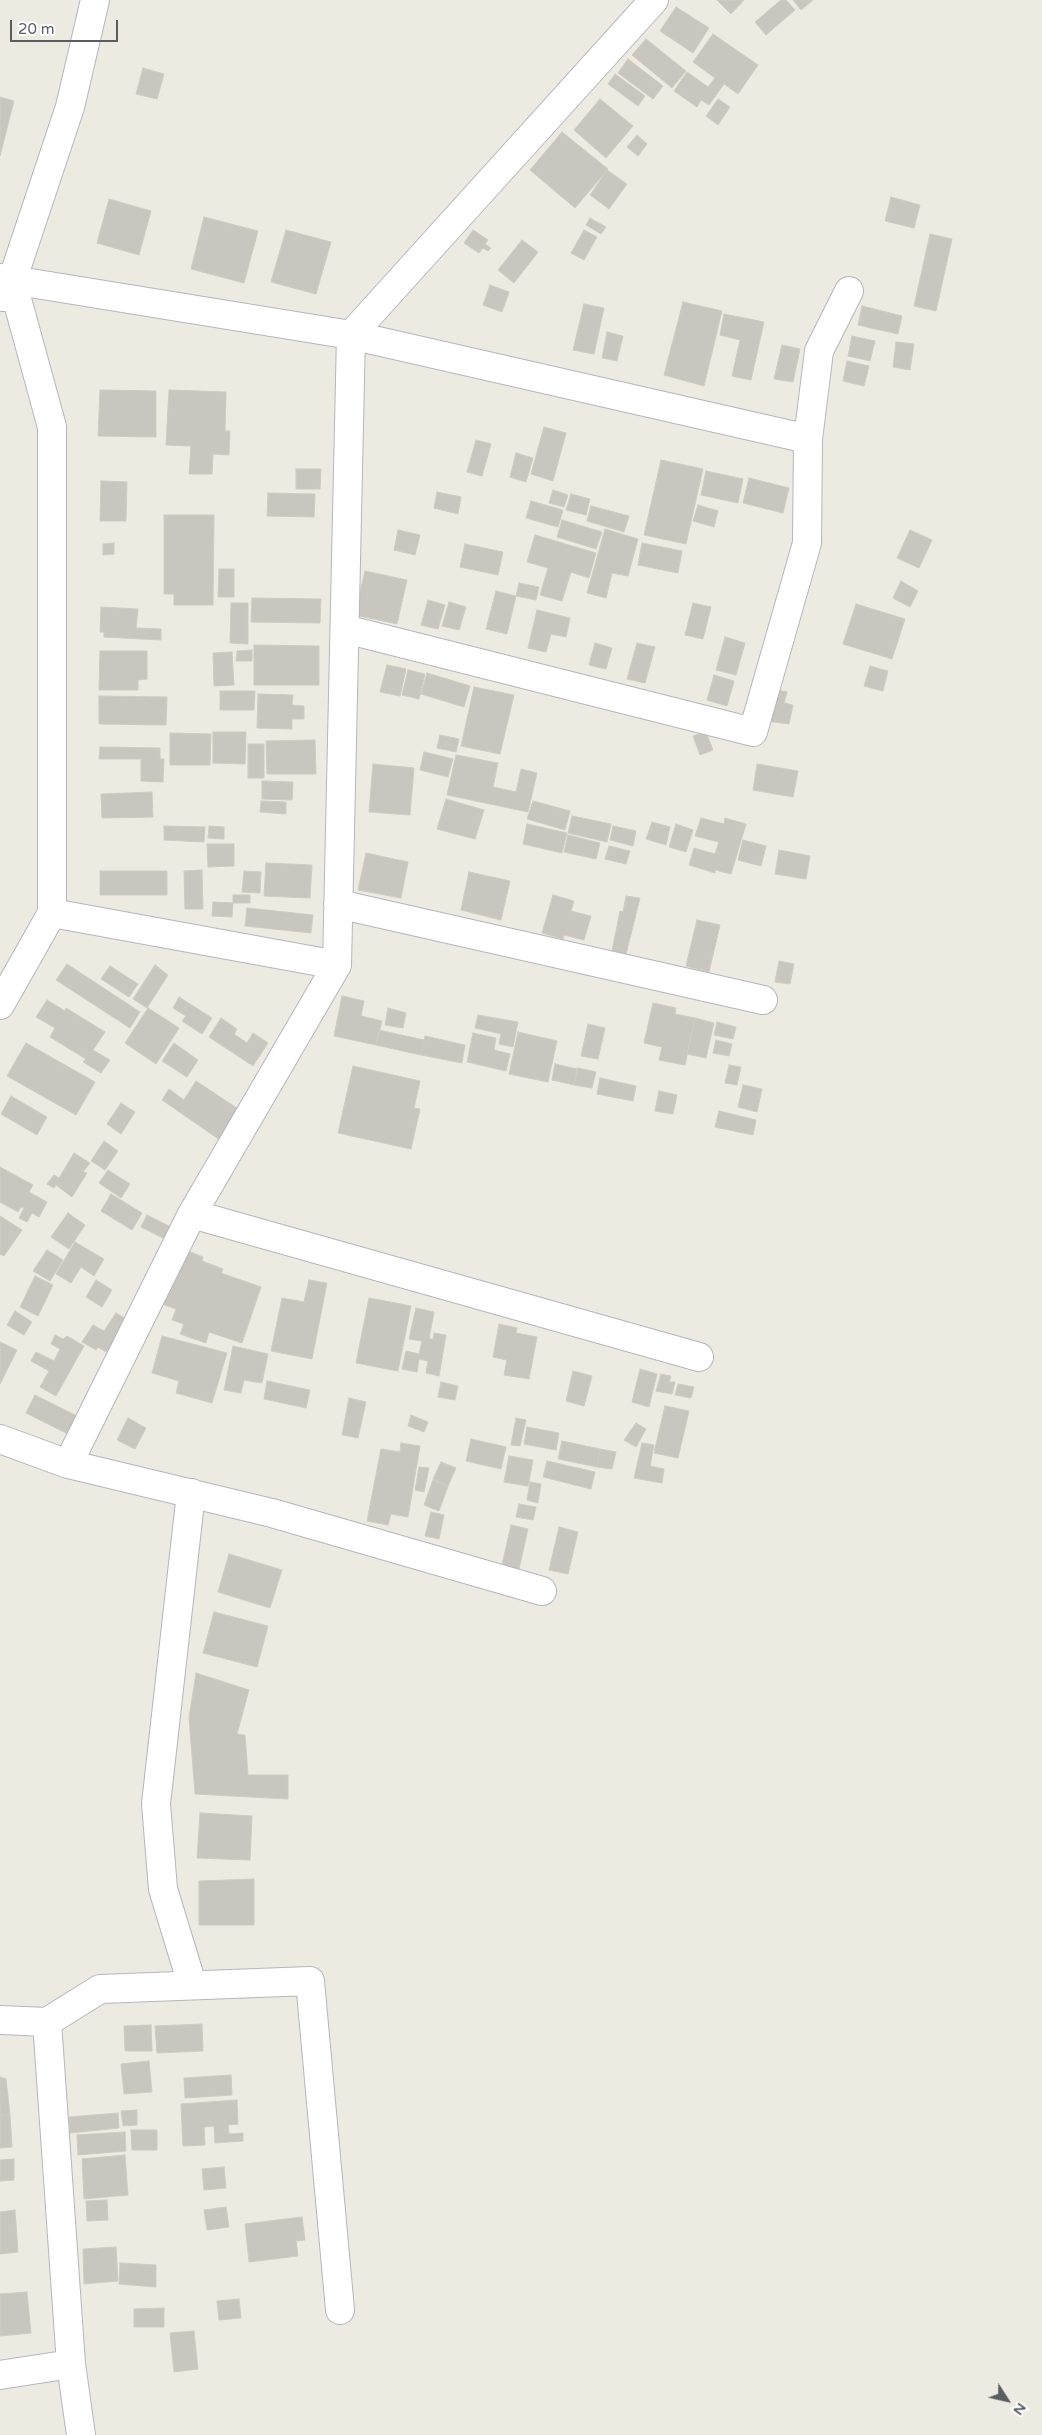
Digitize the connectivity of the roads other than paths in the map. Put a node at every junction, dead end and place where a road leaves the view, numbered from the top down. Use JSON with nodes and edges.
{"nodes":[{"id":1,"x":95,"y":0,"type":"edge"},
{"id":2,"x":654,"y":0,"type":"edge"},
{"id":3,"x":4,"y":287,"type":"edge"},
{"id":4,"x":849,"y":292,"type":"dead end"},
{"id":5,"x":351,"y":334,"type":"junction"},
{"id":6,"x":808,"y":439,"type":"junction"},
{"id":7,"x":345,"y":629,"type":"junction"},
{"id":8,"x":338,"y":904,"type":"junction"},
{"id":9,"x":52,"y":913,"type":"junction"},
{"id":10,"x":337,"y":965,"type":"junction"},
{"id":11,"x":763,"y":1000,"type":"dead end"},
{"id":12,"x":0,"y":1005,"type":"edge"},
{"id":13,"x":192,"y":1214,"type":"junction"},
{"id":14,"x":699,"y":1357,"type":"dead end"},
{"id":15,"x":0,"y":1439,"type":"edge"},
{"id":16,"x":68,"y":1464,"type":"junction"},
{"id":17,"x":191,"y":1493,"type":"junction"},
{"id":18,"x":542,"y":1592,"type":"dead end"},
{"id":19,"x":192,"y":1984,"type":"junction"},
{"id":20,"x":0,"y":2020,"type":"edge"},
{"id":21,"x":47,"y":2022,"type":"junction"},
{"id":22,"x":340,"y":2310,"type":"dead end"},
{"id":23,"x":71,"y":2364,"type":"junction"},
{"id":24,"x":0,"y":2374,"type":"edge"},
{"id":25,"x":81,"y":2435,"type":"edge"}],
"edges":[{"from":1,"to":3,"type":"street"},
{"from":2,"to":5,"type":"street"},
{"from":3,"to":5,"type":"street"},
{"from":3,"to":9,"type":"street"},
{"from":4,"to":6,"type":"street"},
{"from":5,"to":6,"type":"street"},
{"from":5,"to":7,"type":"street"},
{"from":6,"to":7,"type":"street"},
{"from":7,"to":8,"type":"street"},
{"from":8,"to":10,"type":"street"},
{"from":8,"to":11,"type":"street"},
{"from":9,"to":10,"type":"street"},
{"from":9,"to":12,"type":"street"},
{"from":10,"to":13,"type":"street"},
{"from":13,"to":14,"type":"street"},
{"from":13,"to":16,"type":"street"},
{"from":15,"to":16,"type":"street"},
{"from":16,"to":17,"type":"street"},
{"from":17,"to":18,"type":"street"},
{"from":17,"to":19,"type":"street"},
{"from":19,"to":21,"type":"street"},
{"from":19,"to":22,"type":"street"},
{"from":20,"to":21,"type":"street"},
{"from":21,"to":23,"type":"street"},
{"from":23,"to":24,"type":"street"},
{"from":23,"to":25,"type":"street"}]}
